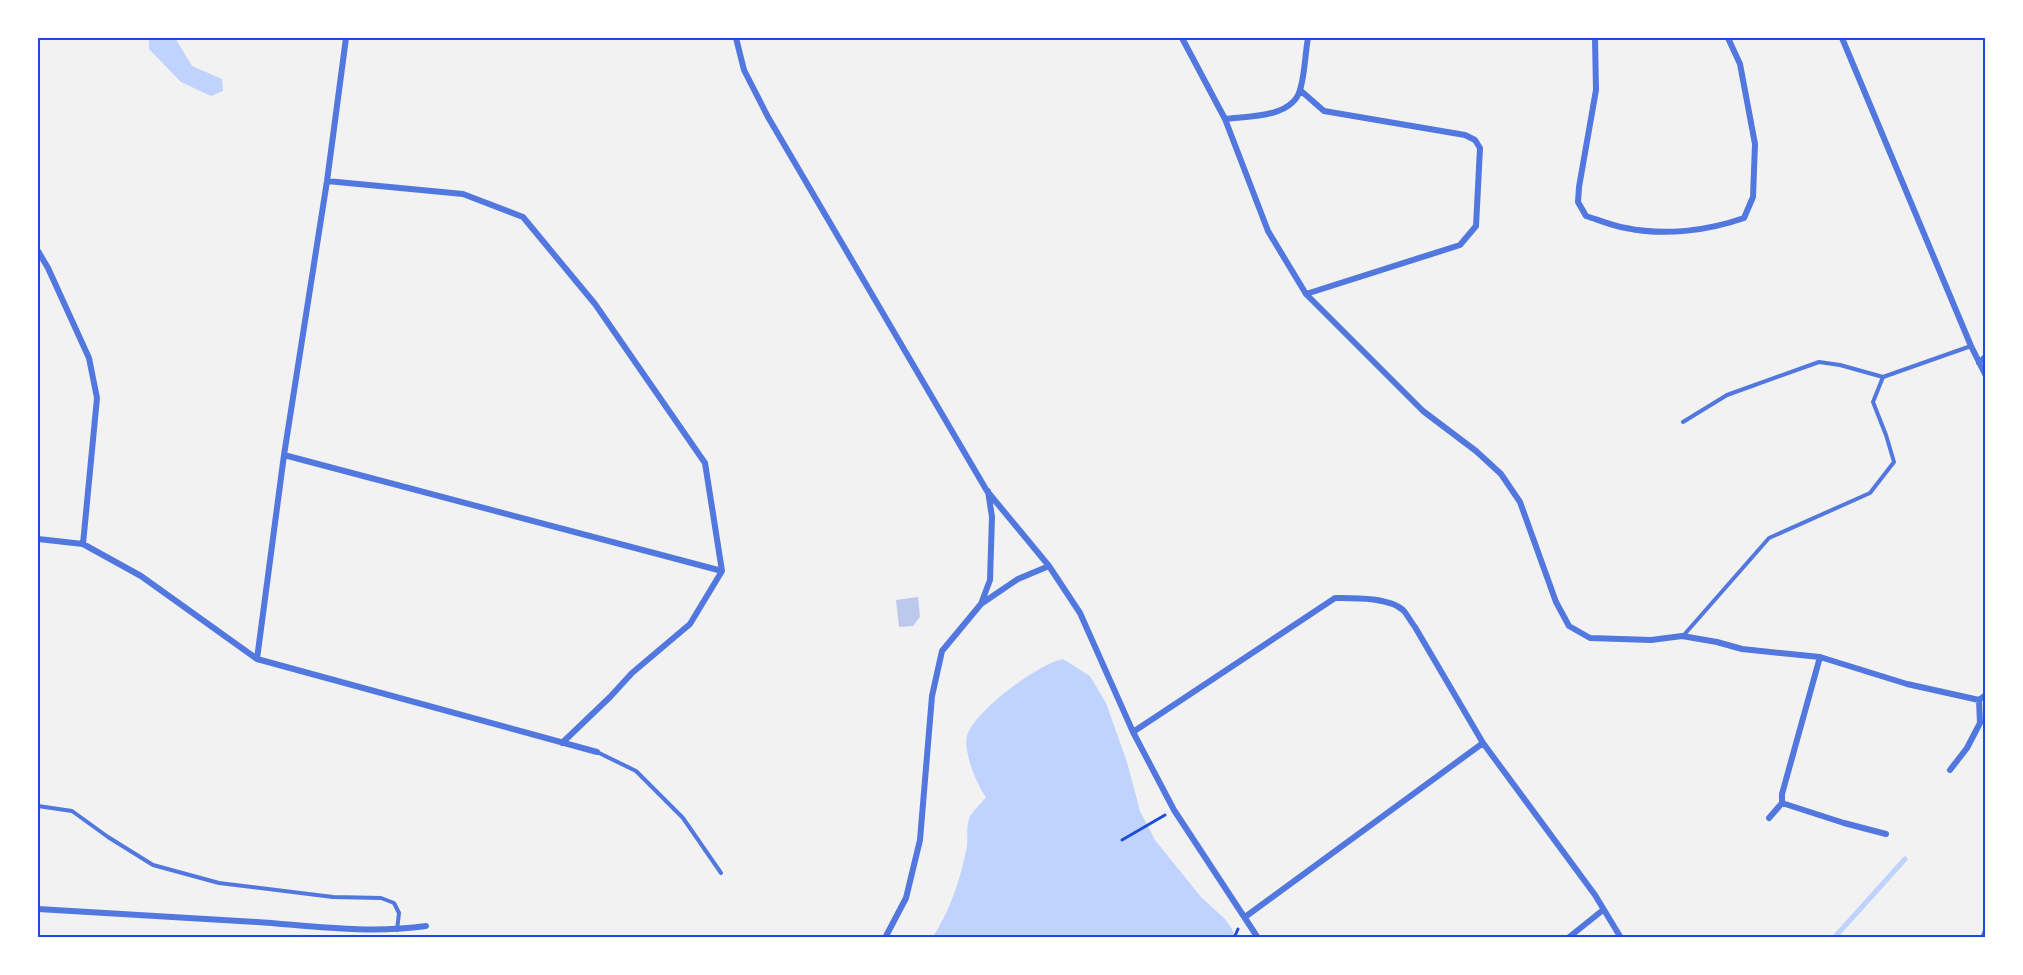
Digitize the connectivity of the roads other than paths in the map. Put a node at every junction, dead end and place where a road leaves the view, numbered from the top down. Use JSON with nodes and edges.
{"nodes":[{"id":1,"x":346,"y":38,"type":"edge"},
{"id":2,"x":736,"y":38,"type":"edge"},
{"id":3,"x":1182,"y":38,"type":"edge"},
{"id":4,"x":1308,"y":38,"type":"edge"},
{"id":5,"x":1594,"y":38,"type":"edge"},
{"id":6,"x":1728,"y":38,"type":"edge"},
{"id":7,"x":1842,"y":38,"type":"edge"},
{"id":8,"x":1300,"y":90,"type":"junction"},
{"id":9,"x":1225,"y":119,"type":"junction"},
{"id":10,"x":327,"y":181,"type":"junction"},
{"id":11,"x":38,"y":251,"type":"edge"},
{"id":12,"x":1306,"y":294,"type":"junction"},
{"id":13,"x":1971,"y":346,"type":"junction"},
{"id":14,"x":1986,"y":356,"type":"edge"},
{"id":15,"x":1979,"y":363,"type":"junction"},
{"id":16,"x":1986,"y":376,"type":"edge"},
{"id":17,"x":1882,"y":377,"type":"junction"},
{"id":18,"x":1683,"y":422,"type":"dead end"},
{"id":19,"x":284,"y":455,"type":"junction"},
{"id":20,"x":987,"y":491,"type":"junction"},
{"id":21,"x":38,"y":539,"type":"edge"},
{"id":22,"x":83,"y":544,"type":"junction"},
{"id":23,"x":1049,"y":566,"type":"junction"},
{"id":24,"x":722,"y":571,"type":"junction"},
{"id":25,"x":981,"y":604,"type":"junction"},
{"id":26,"x":1682,"y":636,"type":"junction"},
{"id":27,"x":1820,"y":657,"type":"junction"},
{"id":28,"x":257,"y":659,"type":"junction"},
{"id":29,"x":1982,"y":698,"type":"edge"},
{"id":30,"x":1133,"y":732,"type":"junction"},
{"id":31,"x":562,"y":743,"type":"junction"},
{"id":32,"x":1483,"y":743,"type":"junction"},
{"id":33,"x":597,"y":752,"type":"joint"},
{"id":34,"x":1950,"y":770,"type":"dead end"},
{"id":35,"x":1782,"y":803,"type":"junction"},
{"id":36,"x":38,"y":806,"type":"edge"},
{"id":37,"x":1769,"y":818,"type":"dead end"},
{"id":38,"x":1886,"y":834,"type":"dead end"},
{"id":39,"x":721,"y":873,"type":"dead end"},
{"id":40,"x":38,"y":909,"type":"edge"},
{"id":41,"x":1603,"y":910,"type":"junction"},
{"id":42,"x":1245,"y":917,"type":"junction"},
{"id":43,"x":426,"y":926,"type":"dead end"},
{"id":44,"x":397,"y":930,"type":"junction"},
{"id":45,"x":1986,"y":931,"type":"edge"},
{"id":46,"x":885,"y":938,"type":"edge"},
{"id":47,"x":1258,"y":938,"type":"edge"},
{"id":48,"x":1568,"y":938,"type":"edge"},
{"id":49,"x":1621,"y":938,"type":"edge"},
{"id":50,"x":1983,"y":938,"type":"edge"}],
"edges":[{"from":1,"to":10,"type":"street"},
{"from":2,"to":20,"type":"street"},
{"from":3,"to":9,"type":"street"},
{"from":4,"to":8,"type":"street"},
{"from":5,"to":6,"type":"street"},
{"from":7,"to":13,"type":"street"},
{"from":8,"to":9,"type":"street"},
{"from":8,"to":12,"type":"street"},
{"from":9,"to":12,"type":"street"},
{"from":10,"to":19,"type":"street"},
{"from":10,"to":24,"type":"street"},
{"from":11,"to":22,"type":"street"},
{"from":12,"to":26,"type":"street"},
{"from":13,"to":15,"type":"street"},
{"from":13,"to":17,"type":"lane"},
{"from":14,"to":15,"type":"street"},
{"from":15,"to":16,"type":"street"},
{"from":17,"to":18,"type":"lane"},
{"from":17,"to":26,"type":"lane"},
{"from":19,"to":24,"type":"street"},
{"from":19,"to":28,"type":"street"},
{"from":20,"to":23,"type":"street"},
{"from":20,"to":25,"type":"street"},
{"from":21,"to":22,"type":"street"},
{"from":22,"to":28,"type":"street"},
{"from":23,"to":25,"type":"street"},
{"from":23,"to":30,"type":"street"},
{"from":24,"to":31,"type":"street"},
{"from":25,"to":46,"type":"street"},
{"from":26,"to":27,"type":"street"},
{"from":27,"to":29,"type":"street"},
{"from":27,"to":35,"type":"street"},
{"from":28,"to":31,"type":"street"},
{"from":29,"to":34,"type":"street"},
{"from":30,"to":32,"type":"street"},
{"from":30,"to":42,"type":"street"},
{"from":31,"to":33,"type":"street"},
{"from":32,"to":41,"type":"street"},
{"from":32,"to":42,"type":"street"},
{"from":33,"to":39,"type":"lane"},
{"from":35,"to":37,"type":"street"},
{"from":35,"to":38,"type":"street"},
{"from":36,"to":44,"type":"lane"},
{"from":40,"to":44,"type":"street"},
{"from":41,"to":48,"type":"street"},
{"from":41,"to":49,"type":"street"},
{"from":42,"to":47,"type":"street"},
{"from":43,"to":44,"type":"street"},
{"from":45,"to":50,"type":"street"}]}
